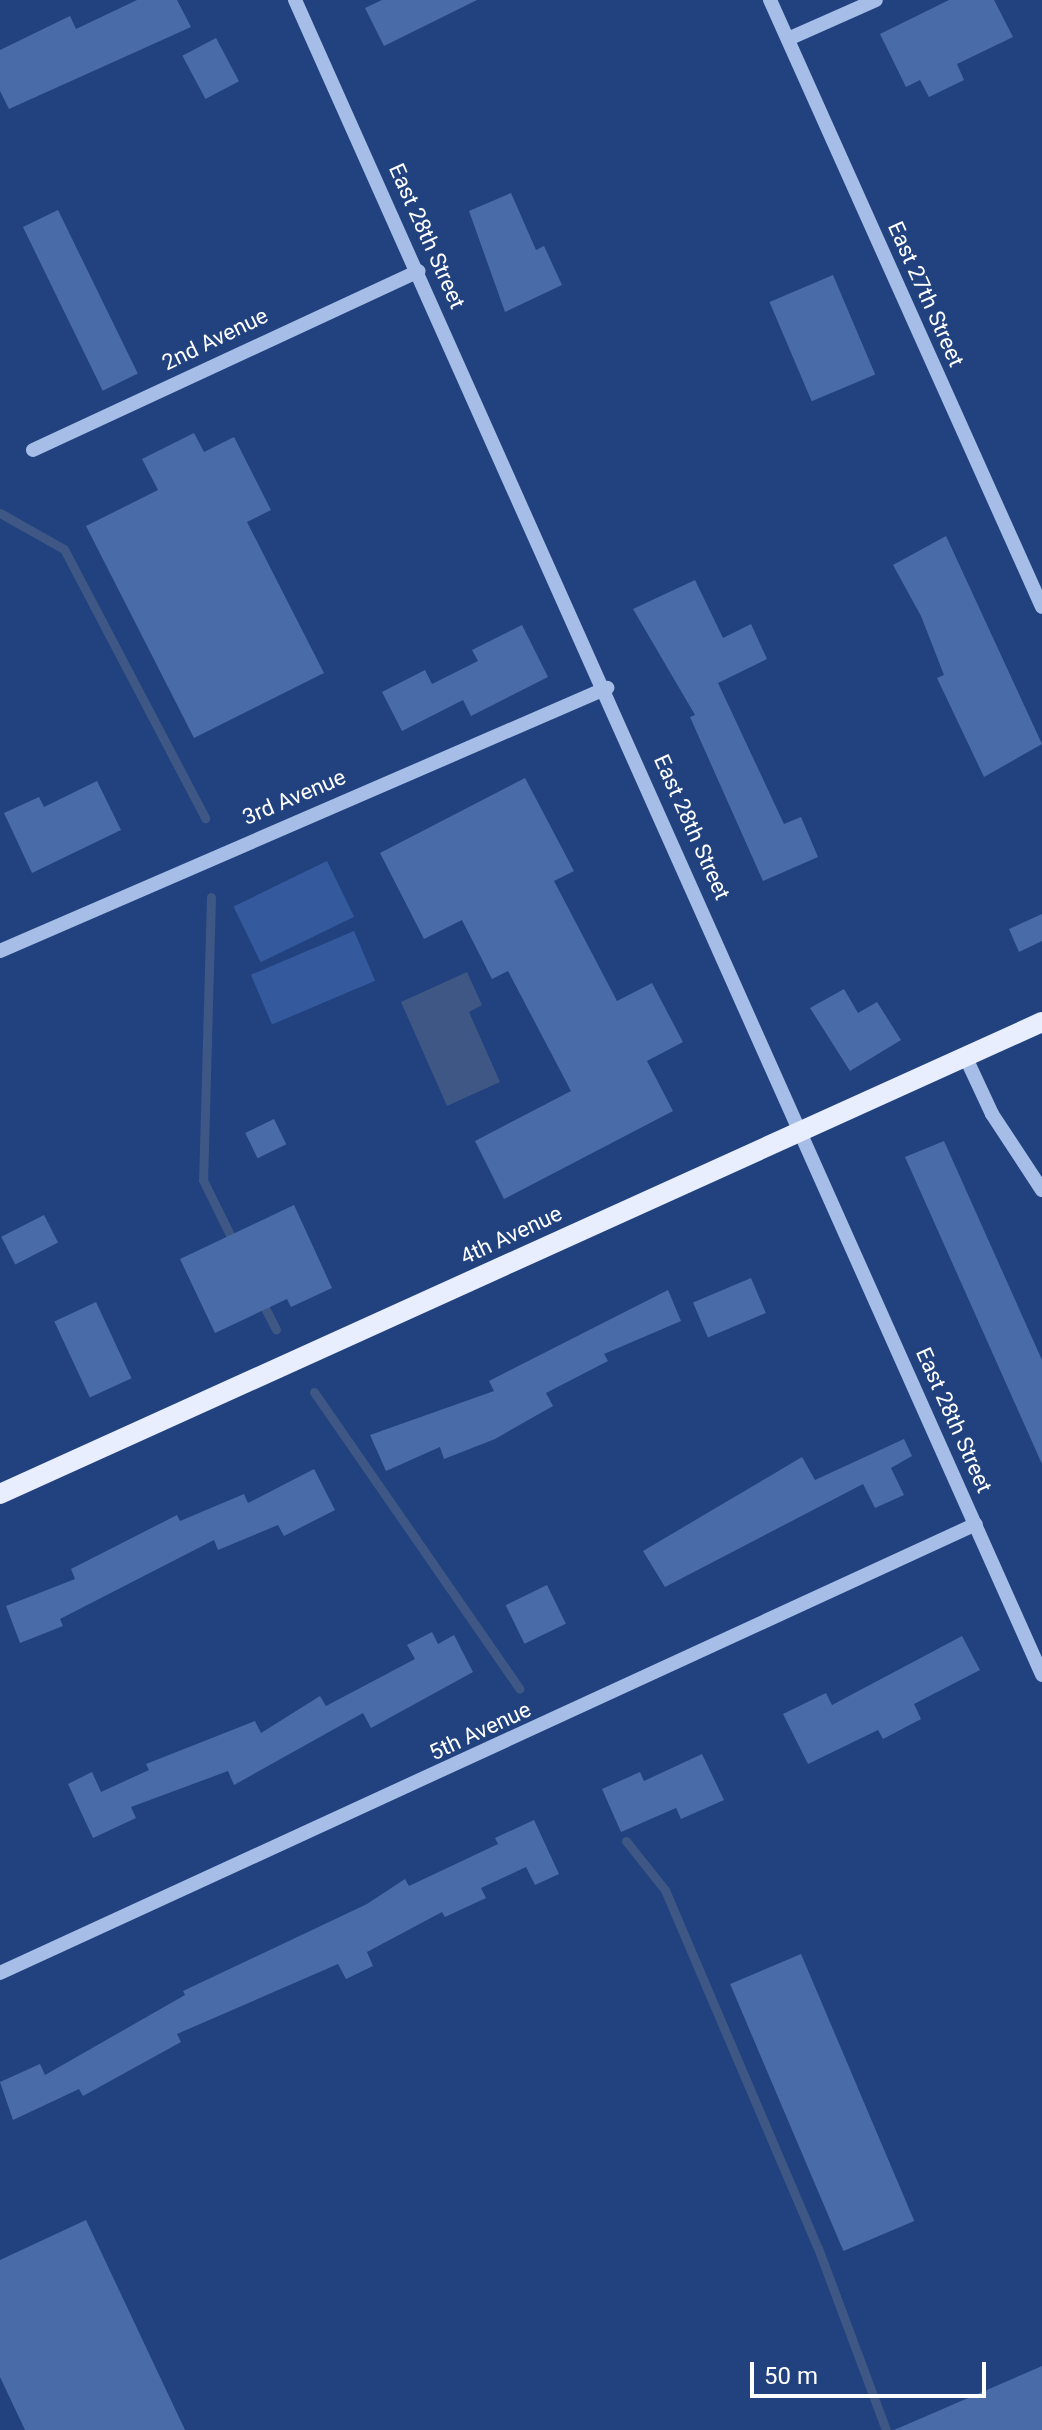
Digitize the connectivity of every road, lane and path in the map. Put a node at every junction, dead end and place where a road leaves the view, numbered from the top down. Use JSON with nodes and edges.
{"nodes":[{"id":1,"x":295,"y":0,"type":"edge"},
{"id":2,"x":770,"y":0,"type":"edge"},
{"id":3,"x":876,"y":0,"type":"edge"},
{"id":4,"x":788,"y":39,"type":"junction"},
{"id":5,"x":418,"y":271,"type":"junction"},
{"id":6,"x":33,"y":450,"type":"dead end"},
{"id":7,"x":1042,"y":607,"type":"edge"},
{"id":8,"x":607,"y":688,"type":"junction"},
{"id":9,"x":0,"y":951,"type":"edge"},
{"id":10,"x":1042,"y":1022,"type":"edge"},
{"id":11,"x":965,"y":1056,"type":"junction"},
{"id":12,"x":801,"y":1129,"type":"junction"},
{"id":13,"x":1042,"y":1190,"type":"edge"},
{"id":14,"x":0,"y":1494,"type":"edge"},
{"id":15,"x":976,"y":1524,"type":"junction"},
{"id":16,"x":1042,"y":1675,"type":"edge"},
{"id":17,"x":0,"y":1973,"type":"edge"}],
"edges":[{"from":1,"to":5,"type":"street","name":"East 28th Street"},
{"from":2,"to":4,"type":"street","name":"East 27th Street"},
{"from":3,"to":4,"type":"street"},
{"from":4,"to":7,"type":"street","name":"East 27th Street"},
{"from":5,"to":6,"type":"street","name":"2nd Avenue"},
{"from":5,"to":8,"type":"street","name":"East 28th Street"},
{"from":8,"to":9,"type":"street","name":"3rd Avenue"},
{"from":8,"to":12,"type":"street","name":"East 28th Street"},
{"from":10,"to":11,"type":"main road","name":"4th Avenue"},
{"from":11,"to":12,"type":"main road","name":"4th Avenue"},
{"from":11,"to":13,"type":"street"},
{"from":12,"to":14,"type":"main road","name":"4th Avenue"},
{"from":12,"to":15,"type":"street","name":"East 28th Street"},
{"from":15,"to":16,"type":"street","name":"East 28th Street"},
{"from":15,"to":17,"type":"street","name":"5th Avenue"}]}
